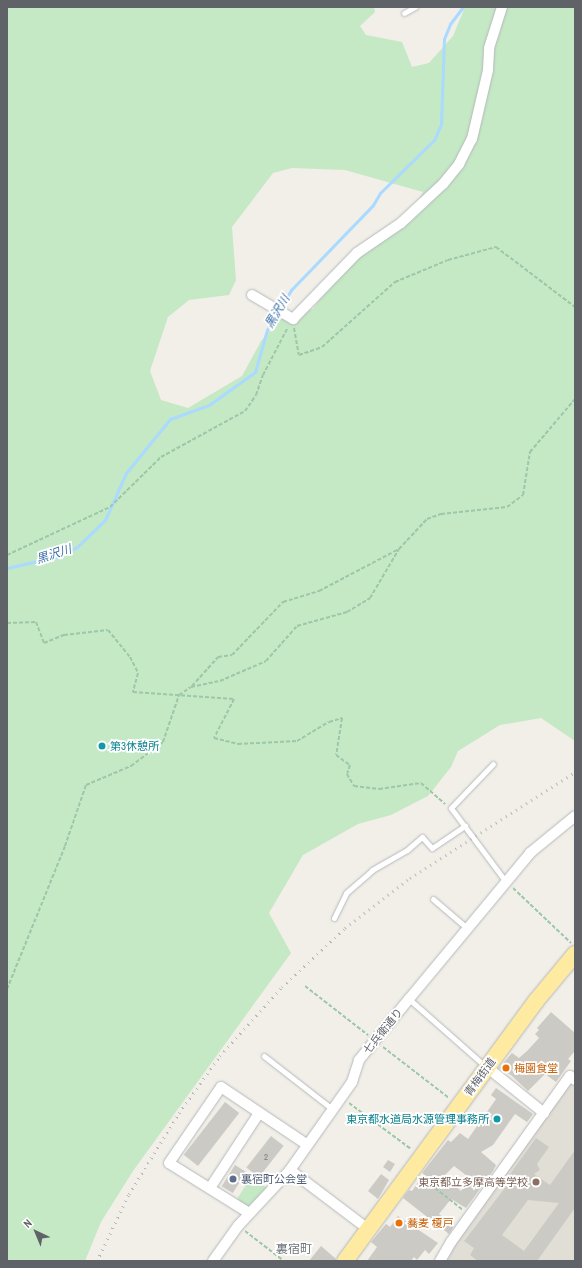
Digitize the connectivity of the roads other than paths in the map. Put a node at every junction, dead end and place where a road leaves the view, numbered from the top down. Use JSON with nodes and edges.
{"nodes":[{"id":1,"x":415,"y":7,"type":"edge"},
{"id":2,"x":502,"y":7,"type":"edge"},
{"id":3,"x":404,"y":13,"type":"dead end"},
{"id":4,"x":252,"y":295,"type":"dead end"},
{"id":5,"x":493,"y":764,"type":"dead end"},
{"id":6,"x":575,"y":816,"type":"edge"},
{"id":7,"x":465,"y":826,"type":"junction"},
{"id":8,"x":506,"y":882,"type":"junction"},
{"id":9,"x":432,"y":900,"type":"dead end"},
{"id":10,"x":334,"y":918,"type":"dead end"},
{"id":11,"x":467,"y":928,"type":"junction"},
{"id":12,"x":575,"y":954,"type":"edge"},
{"id":13,"x":409,"y":999,"type":"junction"},
{"id":14,"x":264,"y":1056,"type":"dead end"},
{"id":15,"x":488,"y":1068,"type":"junction"},
{"id":16,"x":575,"y":1080,"type":"edge"},
{"id":17,"x":332,"y":1109,"type":"junction"},
{"id":18,"x":259,"y":1113,"type":"junction"},
{"id":19,"x":544,"y":1113,"type":"junction"},
{"id":20,"x":306,"y":1144,"type":"junction"},
{"id":21,"x":290,"y":1170,"type":"junction"},
{"id":22,"x":210,"y":1188,"type":"junction"},
{"id":23,"x":249,"y":1213,"type":"junction"},
{"id":24,"x":368,"y":1229,"type":"junction"},
{"id":25,"x":212,"y":1261,"type":"edge"},
{"id":26,"x":345,"y":1261,"type":"edge"},
{"id":27,"x":440,"y":1261,"type":"edge"}],
"edges":[{"from":1,"to":3,"type":"lane"},
{"from":2,"to":4,"type":"street"},
{"from":5,"to":7,"type":"lane"},
{"from":6,"to":8,"type":"street","name":"七兵衛通り"},
{"from":7,"to":8,"type":"lane"},
{"from":7,"to":10,"type":"lane"},
{"from":8,"to":11,"type":"street","name":"七兵衛通り"},
{"from":9,"to":11,"type":"lane"},
{"from":11,"to":13,"type":"street","name":"七兵衛通り"},
{"from":12,"to":15,"type":"highway","name":"青梅街道"},
{"from":13,"to":15,"type":"lane"},
{"from":13,"to":17,"type":"street","name":"七兵衛通り"},
{"from":14,"to":17,"type":"lane"},
{"from":15,"to":19,"type":"street"},
{"from":15,"to":24,"type":"highway","name":"青梅街道"},
{"from":16,"to":19,"type":"street"},
{"from":17,"to":20,"type":"street","name":"七兵衛通り"},
{"from":18,"to":20,"type":"street"},
{"from":18,"to":22,"type":"street"},
{"from":18,"to":22,"type":"street"},
{"from":19,"to":27,"type":"street"},
{"from":20,"to":21,"type":"street","name":"七兵衛通り"},
{"from":21,"to":23,"type":"street","name":"七兵衛通り"},
{"from":21,"to":24,"type":"street"},
{"from":22,"to":23,"type":"street"},
{"from":23,"to":25,"type":"street","name":"七兵衛通り"},
{"from":24,"to":26,"type":"highway","name":"青梅街道"}]}
